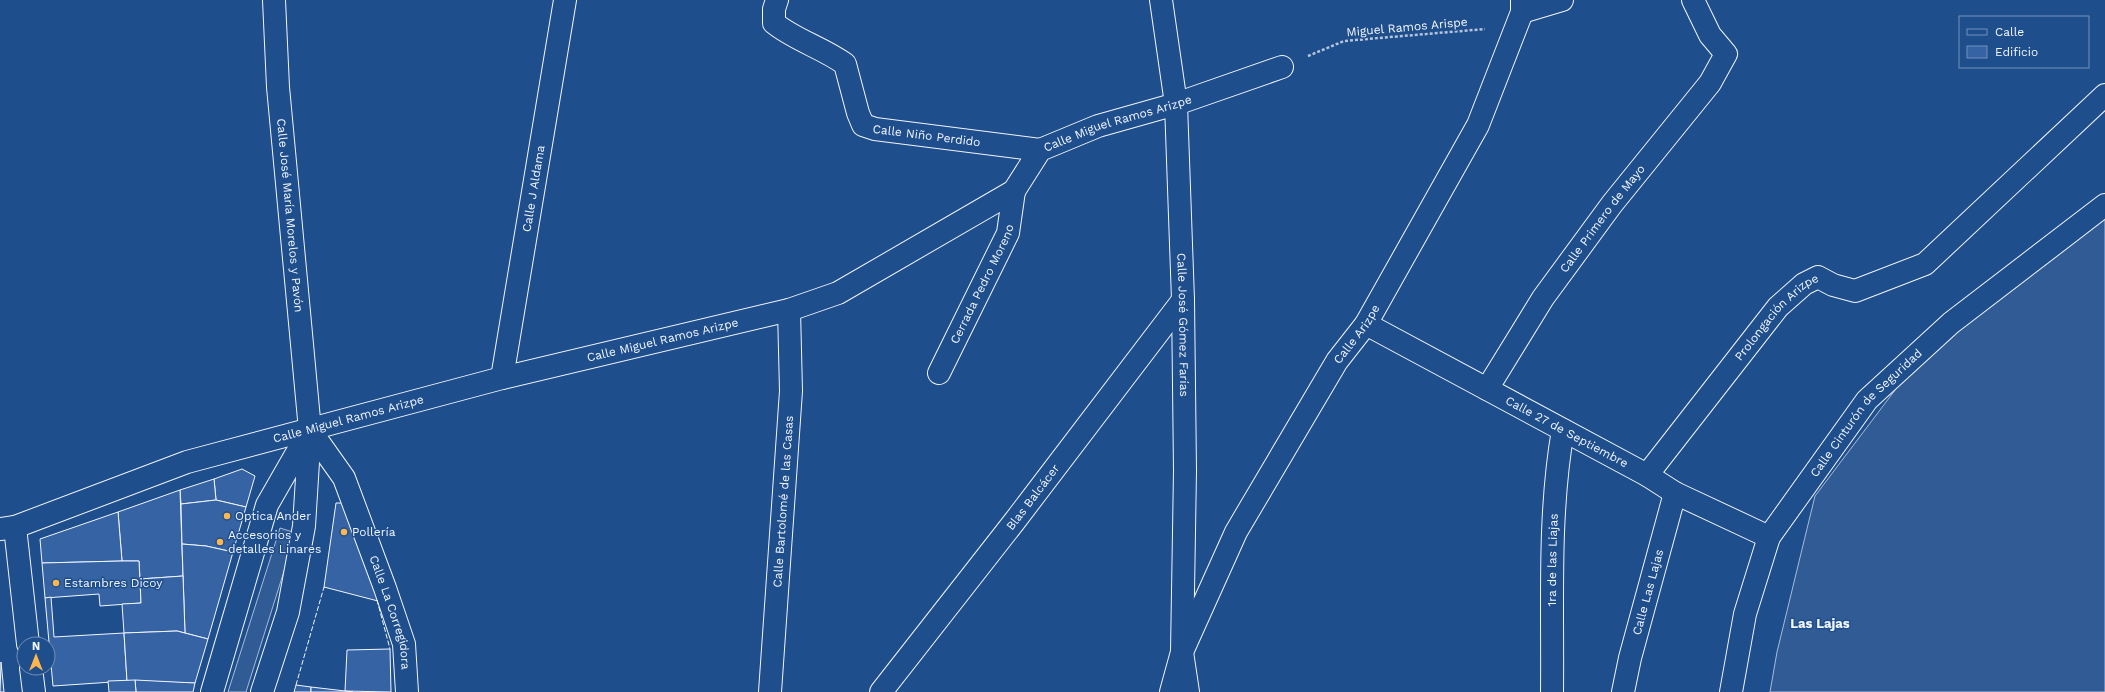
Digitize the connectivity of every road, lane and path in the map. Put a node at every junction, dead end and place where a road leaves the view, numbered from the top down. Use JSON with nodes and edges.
{"nodes":[{"id":1,"x":274,"y":0,"type":"edge"},
{"id":2,"x":565,"y":0,"type":"edge"},
{"id":3,"x":777,"y":0,"type":"edge"},
{"id":4,"x":1161,"y":0,"type":"edge"},
{"id":5,"x":1562,"y":0,"type":"edge"},
{"id":6,"x":1693,"y":0,"type":"edge"},
{"id":7,"x":1520,"y":13,"type":"edge"},
{"id":8,"x":1282,"y":67,"type":"joint"},
{"id":9,"x":2105,"y":95,"type":"edge"},
{"id":10,"x":1176,"y":104,"type":"junction"},
{"id":11,"x":1040,"y":150,"type":"junction"},
{"id":12,"x":1014,"y":191,"type":"junction"},
{"id":13,"x":2105,"y":205,"type":"edge"},
{"id":14,"x":1183,"y":300,"type":"junction"},
{"id":15,"x":789,"y":310,"type":"junction"},
{"id":16,"x":1366,"y":324,"type":"junction"},
{"id":17,"x":939,"y":373,"type":"dead end"},
{"id":18,"x":502,"y":378,"type":"junction"},
{"id":19,"x":1487,"y":389,"type":"junction"},
{"id":20,"x":310,"y":430,"type":"junction"},
{"id":21,"x":1563,"y":430,"type":"junction"},
{"id":22,"x":1647,"y":475,"type":"junction"},
{"id":23,"x":1675,"y":493,"type":"junction"},
{"id":24,"x":7,"y":528,"type":"edge"},
{"id":25,"x":1770,"y":537,"type":"junction"},
{"id":26,"x":27,"y":636,"type":"edge"},
{"id":27,"x":1182,"y":652,"type":"junction"},
{"id":28,"x":32,"y":676,"type":"edge"},
{"id":29,"x":34,"y":692,"type":"edge"},
{"id":30,"x":212,"y":692,"type":"edge"},
{"id":31,"x":262,"y":692,"type":"edge"},
{"id":32,"x":407,"y":692,"type":"edge"},
{"id":33,"x":770,"y":692,"type":"edge"},
{"id":34,"x":881,"y":692,"type":"edge"},
{"id":35,"x":1171,"y":692,"type":"edge"},
{"id":36,"x":1188,"y":692,"type":"edge"},
{"id":37,"x":1552,"y":692,"type":"edge"},
{"id":38,"x":1623,"y":692,"type":"edge"},
{"id":39,"x":1731,"y":692,"type":"edge"}],
"edges":[{"from":1,"to":20,"type":"street","name":"Calle José María Morelos y Pavón"},
{"from":2,"to":18,"type":"street","name":"Calle J Aldama"},
{"from":3,"to":11,"type":"street","name":"Calle Niño Perdido"},
{"from":4,"to":10,"type":"street","name":"Calle José Gómez Farías"},
{"from":5,"to":7,"type":"street"},
{"from":6,"to":19,"type":"street","name":"Calle Primero de Mayo"},
{"from":7,"to":8,"type":"path","name":"Miguel Ramos Arispe"},
{"from":7,"to":16,"type":"street","name":"Calle Arizpe"},
{"from":8,"to":10,"type":"street","name":"Calle Miguel Ramos Arizpe"},
{"from":9,"to":22,"type":"street","name":"Prolongación Arizpe"},
{"from":10,"to":11,"type":"street","name":"Calle Miguel Ramos Arizpe"},
{"from":10,"to":14,"type":"street","name":"Calle José Gómez Farías"},
{"from":11,"to":12,"type":"street","name":"Calle Miguel Ramos Arizpe"},
{"from":12,"to":15,"type":"street","name":"Calle Miguel Ramos Arizpe"},
{"from":12,"to":17,"type":"street","name":"Cerrada Pedro Moreno"},
{"from":13,"to":25,"type":"street","name":"Calle Cinturón de Seguridad"},
{"from":14,"to":27,"type":"street","name":"Calle José Gómez Farías"},
{"from":14,"to":34,"type":"street","name":"Blas Balcácer"},
{"from":15,"to":18,"type":"street","name":"Calle Miguel Ramos Arizpe"},
{"from":15,"to":33,"type":"street","name":"Calle Bartolomé de las Casas"},
{"from":16,"to":19,"type":"street","name":"Calle 27 de Septiembre"},
{"from":16,"to":27,"type":"street","name":"Calle Arizpe"},
{"from":18,"to":20,"type":"street","name":"Calle Miguel Ramos Arizpe"},
{"from":19,"to":21,"type":"street","name":"Calle 27 de Septiembre"},
{"from":20,"to":24,"type":"street","name":"Calle Miguel Ramos Arizpe"},
{"from":20,"to":30,"type":"street"},
{"from":20,"to":31,"type":"street","name":"Calle José María Morelos y Pavón"},
{"from":20,"to":32,"type":"street","name":"Calle La Corregidora"},
{"from":21,"to":22,"type":"street","name":"Calle 27 de Septiembre"},
{"from":21,"to":37,"type":"street","name":"1ra de las Liajas"},
{"from":22,"to":23,"type":"street","name":"Calle 27 de Septiembre"},
{"from":23,"to":25,"type":"street","name":"Calle 27 de Septiembre"},
{"from":23,"to":38,"type":"street","name":"Calle Las Lajas"},
{"from":24,"to":26,"type":"street"},
{"from":25,"to":39,"type":"street","name":"Calle Cinturón de Seguridad"},
{"from":27,"to":35,"type":"street"},
{"from":27,"to":36,"type":"street"},
{"from":28,"to":29,"type":"street"}]}
